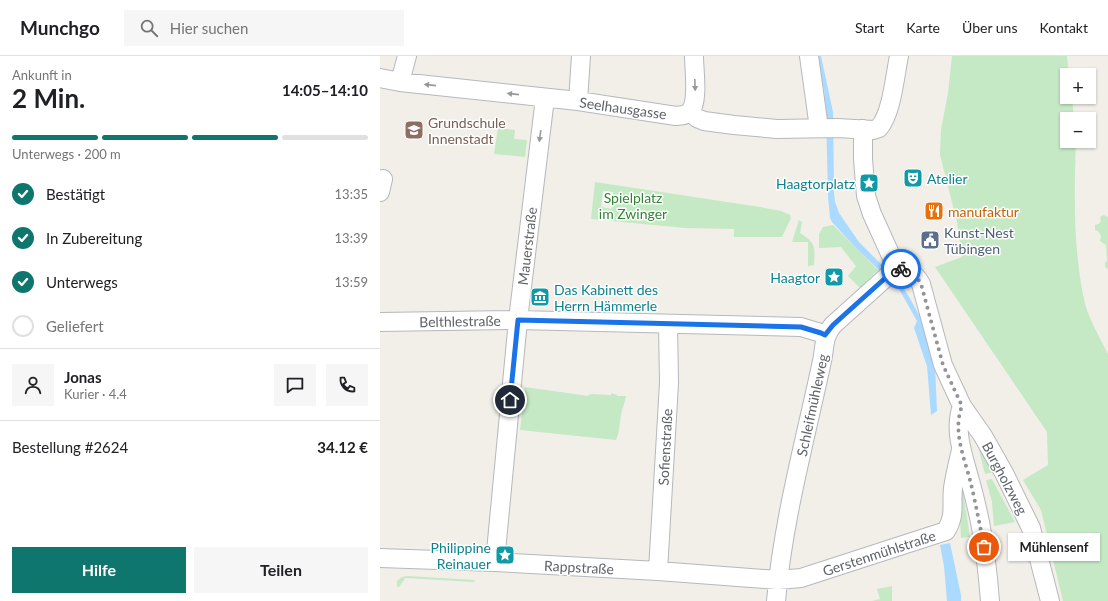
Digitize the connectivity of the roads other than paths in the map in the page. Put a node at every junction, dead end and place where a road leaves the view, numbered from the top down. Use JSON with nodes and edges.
{"nodes":[{"id":1,"x":407,"y":56,"type":"edge"},
{"id":2,"x":581,"y":56,"type":"edge"},
{"id":3,"x":694,"y":56,"type":"edge"},
{"id":4,"x":809,"y":56,"type":"edge"},
{"id":5,"x":899,"y":56,"type":"edge"},
{"id":6,"x":380,"y":78,"type":"edge"},
{"id":7,"x":400,"y":82,"type":"junction"},
{"id":8,"x":545,"y":98,"type":"junction"},
{"id":9,"x":578,"y":101,"type":"junction"},
{"id":10,"x":690,"y":112,"type":"junction"},
{"id":11,"x":819,"y":128,"type":"junction"},
{"id":12,"x":863,"y":129,"type":"junction"},
{"id":13,"x":897,"y":269,"type":"junction"},
{"id":14,"x":518,"y":320,"type":"junction"},
{"id":15,"x":380,"y":322,"type":"edge"},
{"id":16,"x":668,"y":324,"type":"junction"},
{"id":17,"x":825,"y":335,"type":"junction"},
{"id":18,"x":962,"y":406,"type":"junction"},
{"id":19,"x":961,"y":450,"type":"junction"},
{"id":20,"x":380,"y":558,"type":"edge"},
{"id":21,"x":494,"y":562,"type":"junction"},
{"id":22,"x":658,"y":571,"type":"junction"},
{"id":23,"x":778,"y":580,"type":"junction"},
{"id":24,"x":776,"y":601,"type":"edge"},
{"id":25,"x":990,"y":601,"type":"edge"},
{"id":26,"x":1050,"y":601,"type":"edge"}],
"edges":[{"from":1,"to":7,"type":"street"},
{"from":2,"to":9,"type":"street"},
{"from":3,"to":10,"type":"street","one_way":true},
{"from":4,"to":11,"type":"street"},
{"from":5,"to":12,"type":"street"},
{"from":6,"to":7,"type":"street","name":"Seelhausgasse"},
{"from":8,"to":7,"type":"street","name":"Seelhausgasse","one_way":true},
{"from":8,"to":9,"type":"street","name":"Seelhausgasse"},
{"from":8,"to":14,"type":"street","name":"Mauerstraße","one_way":true},
{"from":9,"to":10,"type":"street","name":"Seelhausgasse"},
{"from":10,"to":11,"type":"street"},
{"from":11,"to":12,"type":"street"},
{"from":12,"to":13,"type":"street"},
{"from":13,"to":17,"type":"street","name":"Schleifmühleweg"},
{"from":13,"to":18,"type":"street","name":"Burgholzweg"},
{"from":14,"to":15,"type":"street","name":"Belthlestraße"},
{"from":14,"to":16,"type":"street","name":"Belthlestraße"},
{"from":14,"to":21,"type":"street","name":"Mauerstraße"},
{"from":16,"to":17,"type":"street","name":"Belthlestraße"},
{"from":16,"to":22,"type":"street","name":"Sofienstraße"},
{"from":17,"to":23,"type":"street","name":"Schleifmühleweg"},
{"from":18,"to":19,"type":"street"},
{"from":18,"to":26,"type":"street","name":"Burgholzweg"},
{"from":19,"to":23,"type":"street","name":"Gerstenmühlstraße"},
{"from":19,"to":25,"type":"street"},
{"from":20,"to":21,"type":"street","name":"Rappstraße"},
{"from":21,"to":22,"type":"street","name":"Rappstraße"},
{"from":22,"to":23,"type":"street","name":"Rappstraße"},
{"from":23,"to":24,"type":"street","name":"Schleifmühleweg"}]}
